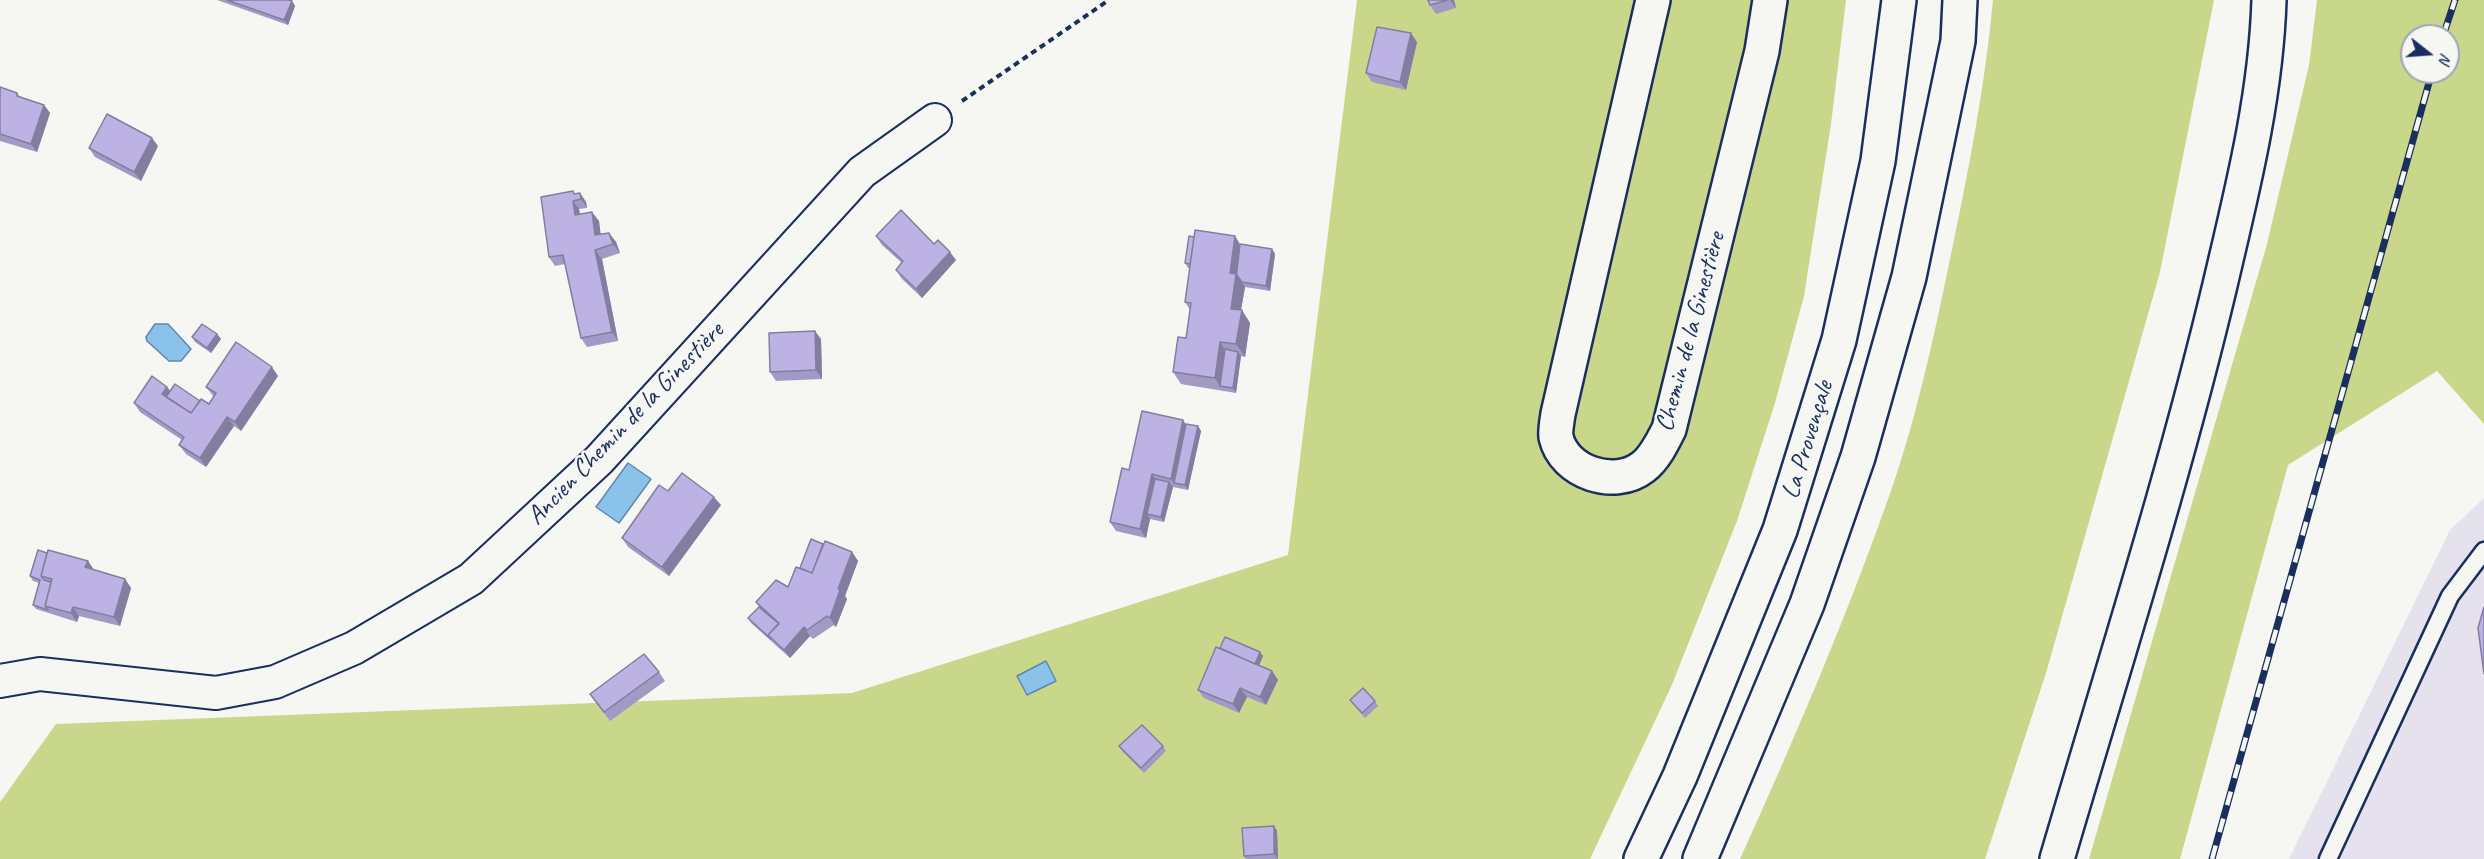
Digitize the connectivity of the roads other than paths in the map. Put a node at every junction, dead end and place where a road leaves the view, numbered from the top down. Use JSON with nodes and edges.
{"nodes":[{"id":1,"x":1653,"y":0,"type":"edge"},
{"id":2,"x":1770,"y":0,"type":"edge"},
{"id":3,"x":1899,"y":0,"type":"edge"},
{"id":4,"x":1960,"y":0,"type":"edge"},
{"id":5,"x":2269,"y":0,"type":"edge"},
{"id":6,"x":935,"y":120,"type":"road end"},
{"id":7,"x":2484,"y":551,"type":"edge"},
{"id":8,"x":0,"y":681,"type":"edge"},
{"id":9,"x":1641,"y":859,"type":"edge"},
{"id":10,"x":1700,"y":859,"type":"edge"},
{"id":11,"x":2057,"y":859,"type":"edge"},
{"id":12,"x":2328,"y":859,"type":"edge"}],
"edges":[{"from":1,"to":2,"type":"main road","name":"Chemin de la Ginestière"},
{"from":3,"to":9,"type":"main road","name":"La Provençale"},
{"from":4,"to":10,"type":"main road","name":"La Provençale"},
{"from":5,"to":11,"type":"main road"},
{"from":6,"to":8,"type":"street","name":"Ancien Chemin de la Ginestière"},
{"from":7,"to":12,"type":"lane"}]}
